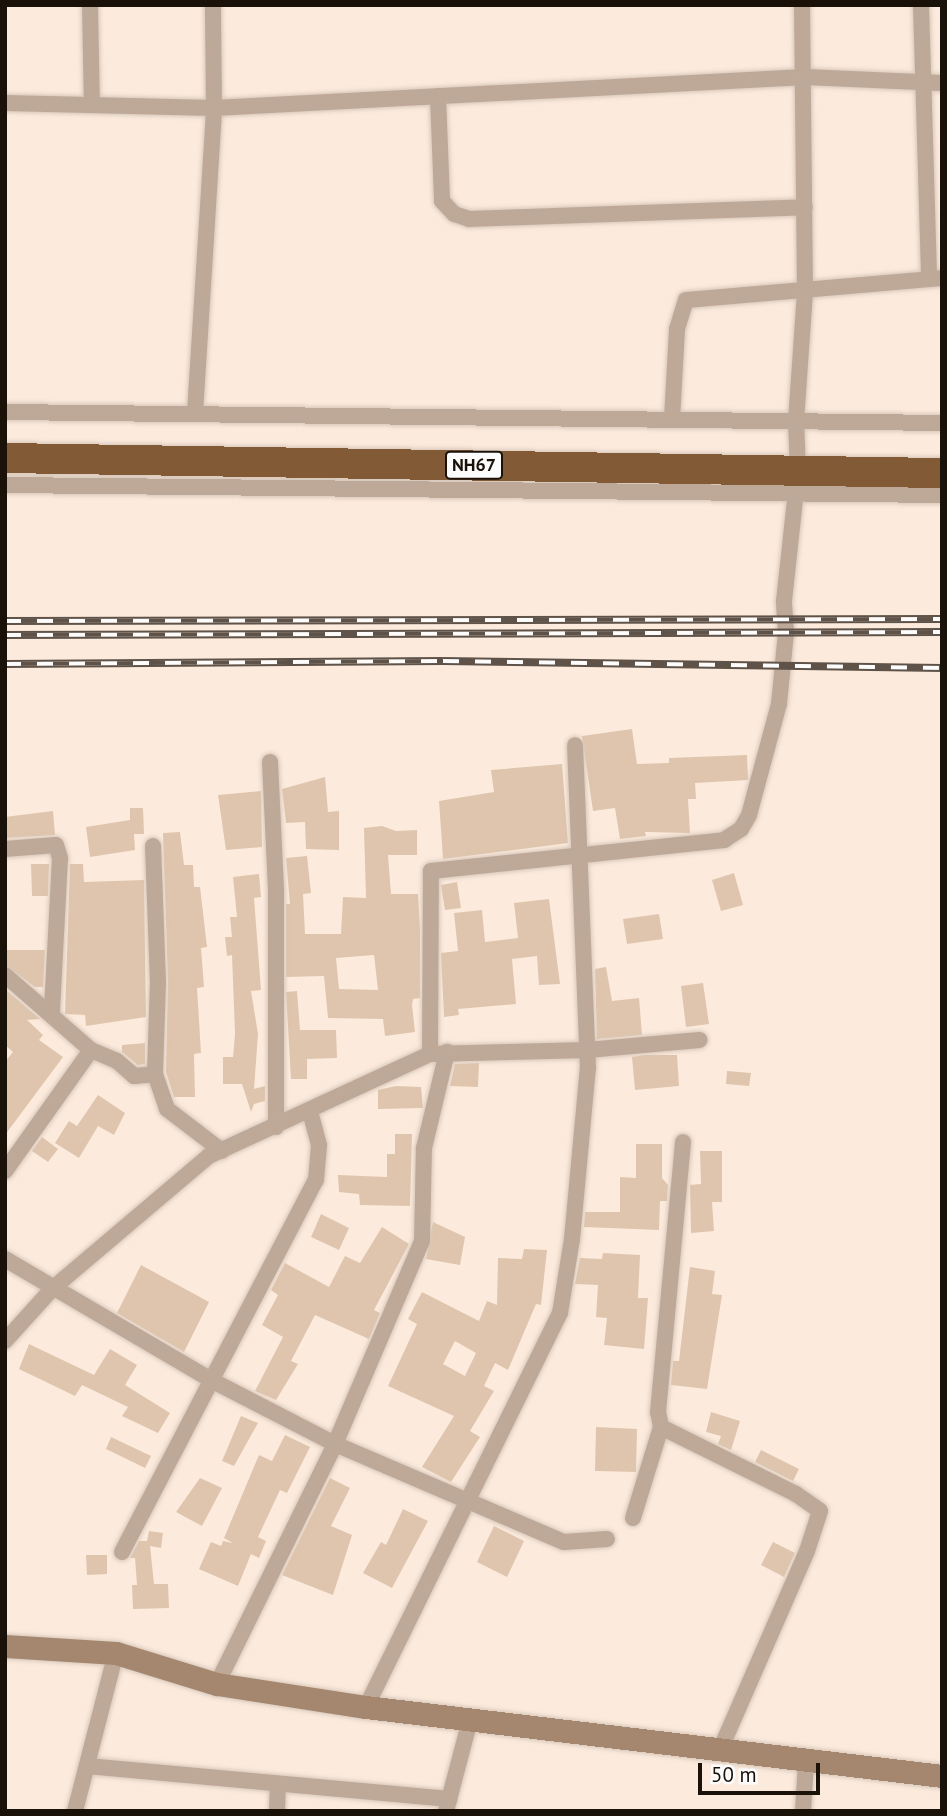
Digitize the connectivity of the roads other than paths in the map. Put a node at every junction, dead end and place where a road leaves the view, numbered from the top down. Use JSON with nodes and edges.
{"nodes":[{"id":1,"x":90,"y":5,"type":"edge"},
{"id":2,"x":213,"y":5,"type":"edge"},
{"id":3,"x":802,"y":5,"type":"edge"},
{"id":4,"x":921,"y":5,"type":"edge"},
{"id":5,"x":804,"y":77,"type":"junction"},
{"id":6,"x":942,"y":83,"type":"edge"},
{"id":7,"x":924,"y":84,"type":"junction"},
{"id":8,"x":438,"y":96,"type":"junction"},
{"id":9,"x":5,"y":103,"type":"edge"},
{"id":10,"x":92,"y":105,"type":"junction"},
{"id":11,"x":214,"y":108,"type":"junction"},
{"id":12,"x":805,"y":207,"type":"junction"},
{"id":13,"x":935,"y":278,"type":"edge"},
{"id":14,"x":805,"y":292,"type":"junction"},
{"id":15,"x":5,"y":412,"type":"edge"},
{"id":16,"x":195,"y":413,"type":"junction"},
{"id":17,"x":672,"y":419,"type":"junction"},
{"id":18,"x":796,"y":421,"type":"junction"},
{"id":19,"x":942,"y":423,"type":"edge"},
{"id":20,"x":5,"y":439,"type":"edge"},
{"id":21,"x":942,"y":453,"type":"edge"},
{"id":22,"x":5,"y":458,"type":"edge"},
{"id":23,"x":797,"y":472,"type":"junction"},
{"id":24,"x":942,"y":473,"type":"edge"},
{"id":25,"x":5,"y":485,"type":"edge"},
{"id":26,"x":942,"y":495,"type":"edge"},
{"id":27,"x":575,"y":745,"type":"dead end"},
{"id":28,"x":270,"y":762,"type":"dead end"},
{"id":29,"x":153,"y":846,"type":"dead end"},
{"id":30,"x":5,"y":849,"type":"edge"},
{"id":31,"x":581,"y":853,"type":"junction"},
{"id":32,"x":5,"y":975,"type":"edge"},
{"id":33,"x":52,"y":1013,"type":"junction"},
{"id":34,"x":700,"y":1040,"type":"dead end"},
{"id":35,"x":91,"y":1050,"type":"junction"},
{"id":36,"x":587,"y":1051,"type":"junction"},
{"id":37,"x":447,"y":1052,"type":"junction"},
{"id":38,"x":430,"y":1054,"type":"junction"},
{"id":39,"x":155,"y":1074,"type":"junction"},
{"id":40,"x":310,"y":1111,"type":"junction"},
{"id":41,"x":276,"y":1127,"type":"junction"},
{"id":42,"x":683,"y":1142,"type":"dead end"},
{"id":43,"x":222,"y":1150,"type":"junction"},
{"id":44,"x":5,"y":1171,"type":"edge"},
{"id":45,"x":5,"y":1259,"type":"edge"},
{"id":46,"x":52,"y":1289,"type":"junction"},
{"id":47,"x":5,"y":1340,"type":"edge"},
{"id":48,"x":213,"y":1381,"type":"junction"},
{"id":49,"x":661,"y":1427,"type":"junction"},
{"id":50,"x":335,"y":1444,"type":"junction"},
{"id":51,"x":468,"y":1503,"type":"junction"},
{"id":52,"x":633,"y":1518,"type":"dead end"},
{"id":53,"x":607,"y":1539,"type":"dead end"},
{"id":54,"x":122,"y":1552,"type":"dead end"},
{"id":55,"x":5,"y":1646,"type":"edge"},
{"id":56,"x":116,"y":1653,"type":"junction"},
{"id":57,"x":218,"y":1684,"type":"junction"},
{"id":58,"x":366,"y":1707,"type":"junction"},
{"id":59,"x":470,"y":1720,"type":"junction"},
{"id":60,"x":719,"y":1751,"type":"junction"},
{"id":61,"x":806,"y":1762,"type":"junction"},
{"id":62,"x":87,"y":1766,"type":"junction"},
{"id":63,"x":942,"y":1776,"type":"edge"},
{"id":64,"x":278,"y":1785,"type":"junction"},
{"id":65,"x":447,"y":1805,"type":"edge"},
{"id":66,"x":75,"y":1811,"type":"edge"},
{"id":67,"x":276,"y":1811,"type":"edge"},
{"id":68,"x":803,"y":1811,"type":"edge"}],
"edges":[{"from":1,"to":10,"type":"street"},
{"from":2,"to":11,"type":"street"},
{"from":3,"to":5,"type":"street"},
{"from":4,"to":7,"type":"street"},
{"from":5,"to":7,"type":"street"},
{"from":5,"to":8,"type":"street"},
{"from":5,"to":12,"type":"street"},
{"from":6,"to":7,"type":"street"},
{"from":7,"to":13,"type":"street"},
{"from":8,"to":11,"type":"street"},
{"from":8,"to":12,"type":"street"},
{"from":9,"to":10,"type":"street"},
{"from":10,"to":11,"type":"street"},
{"from":11,"to":16,"type":"street"},
{"from":12,"to":14,"type":"street"},
{"from":13,"to":14,"type":"street"},
{"from":14,"to":17,"type":"street"},
{"from":14,"to":18,"type":"street"},
{"from":15,"to":16,"type":"street"},
{"from":16,"to":17,"type":"street"},
{"from":17,"to":18,"type":"street"},
{"from":18,"to":19,"type":"street"},
{"from":18,"to":23,"type":"street"},
{"from":20,"to":23,"type":"highway","number":"NH67"},
{"from":21,"to":23,"type":"highway","number":"NH67"},
{"from":22,"to":23,"type":"highway","number":"NH67"},
{"from":23,"to":24,"type":"highway","number":"NH67"},
{"from":23,"to":25,"type":"street"},
{"from":23,"to":26,"type":"street"},
{"from":23,"to":31,"type":"street"},
{"from":27,"to":31,"type":"street"},
{"from":28,"to":41,"type":"street"},
{"from":29,"to":39,"type":"street"},
{"from":30,"to":33,"type":"street"},
{"from":31,"to":36,"type":"street"},
{"from":31,"to":38,"type":"street"},
{"from":32,"to":33,"type":"street"},
{"from":33,"to":35,"type":"street"},
{"from":34,"to":36,"type":"street"},
{"from":35,"to":39,"type":"street"},
{"from":35,"to":44,"type":"street"},
{"from":36,"to":37,"type":"street"},
{"from":36,"to":51,"type":"street"},
{"from":37,"to":38,"type":"street"},
{"from":37,"to":50,"type":"street"},
{"from":38,"to":40,"type":"street"},
{"from":39,"to":43,"type":"street"},
{"from":40,"to":41,"type":"street"},
{"from":40,"to":48,"type":"street"},
{"from":41,"to":43,"type":"street"},
{"from":42,"to":49,"type":"street"},
{"from":43,"to":46,"type":"street"},
{"from":45,"to":46,"type":"street"},
{"from":46,"to":47,"type":"street"},
{"from":46,"to":48,"type":"street"},
{"from":48,"to":50,"type":"street"},
{"from":48,"to":54,"type":"street"},
{"from":49,"to":52,"type":"street"},
{"from":49,"to":60,"type":"street"},
{"from":50,"to":51,"type":"street"},
{"from":50,"to":57,"type":"street"},
{"from":51,"to":53,"type":"street"},
{"from":51,"to":58,"type":"street"},
{"from":55,"to":56,"type":"main road"},
{"from":56,"to":57,"type":"main road"},
{"from":56,"to":62,"type":"street"},
{"from":57,"to":58,"type":"main road"},
{"from":58,"to":59,"type":"main road"},
{"from":59,"to":60,"type":"main road"},
{"from":59,"to":65,"type":"street"},
{"from":60,"to":61,"type":"main road"},
{"from":61,"to":63,"type":"main road"},
{"from":61,"to":68,"type":"street"},
{"from":62,"to":64,"type":"street"},
{"from":62,"to":66,"type":"street"},
{"from":64,"to":65,"type":"street"},
{"from":64,"to":67,"type":"street"}]}
